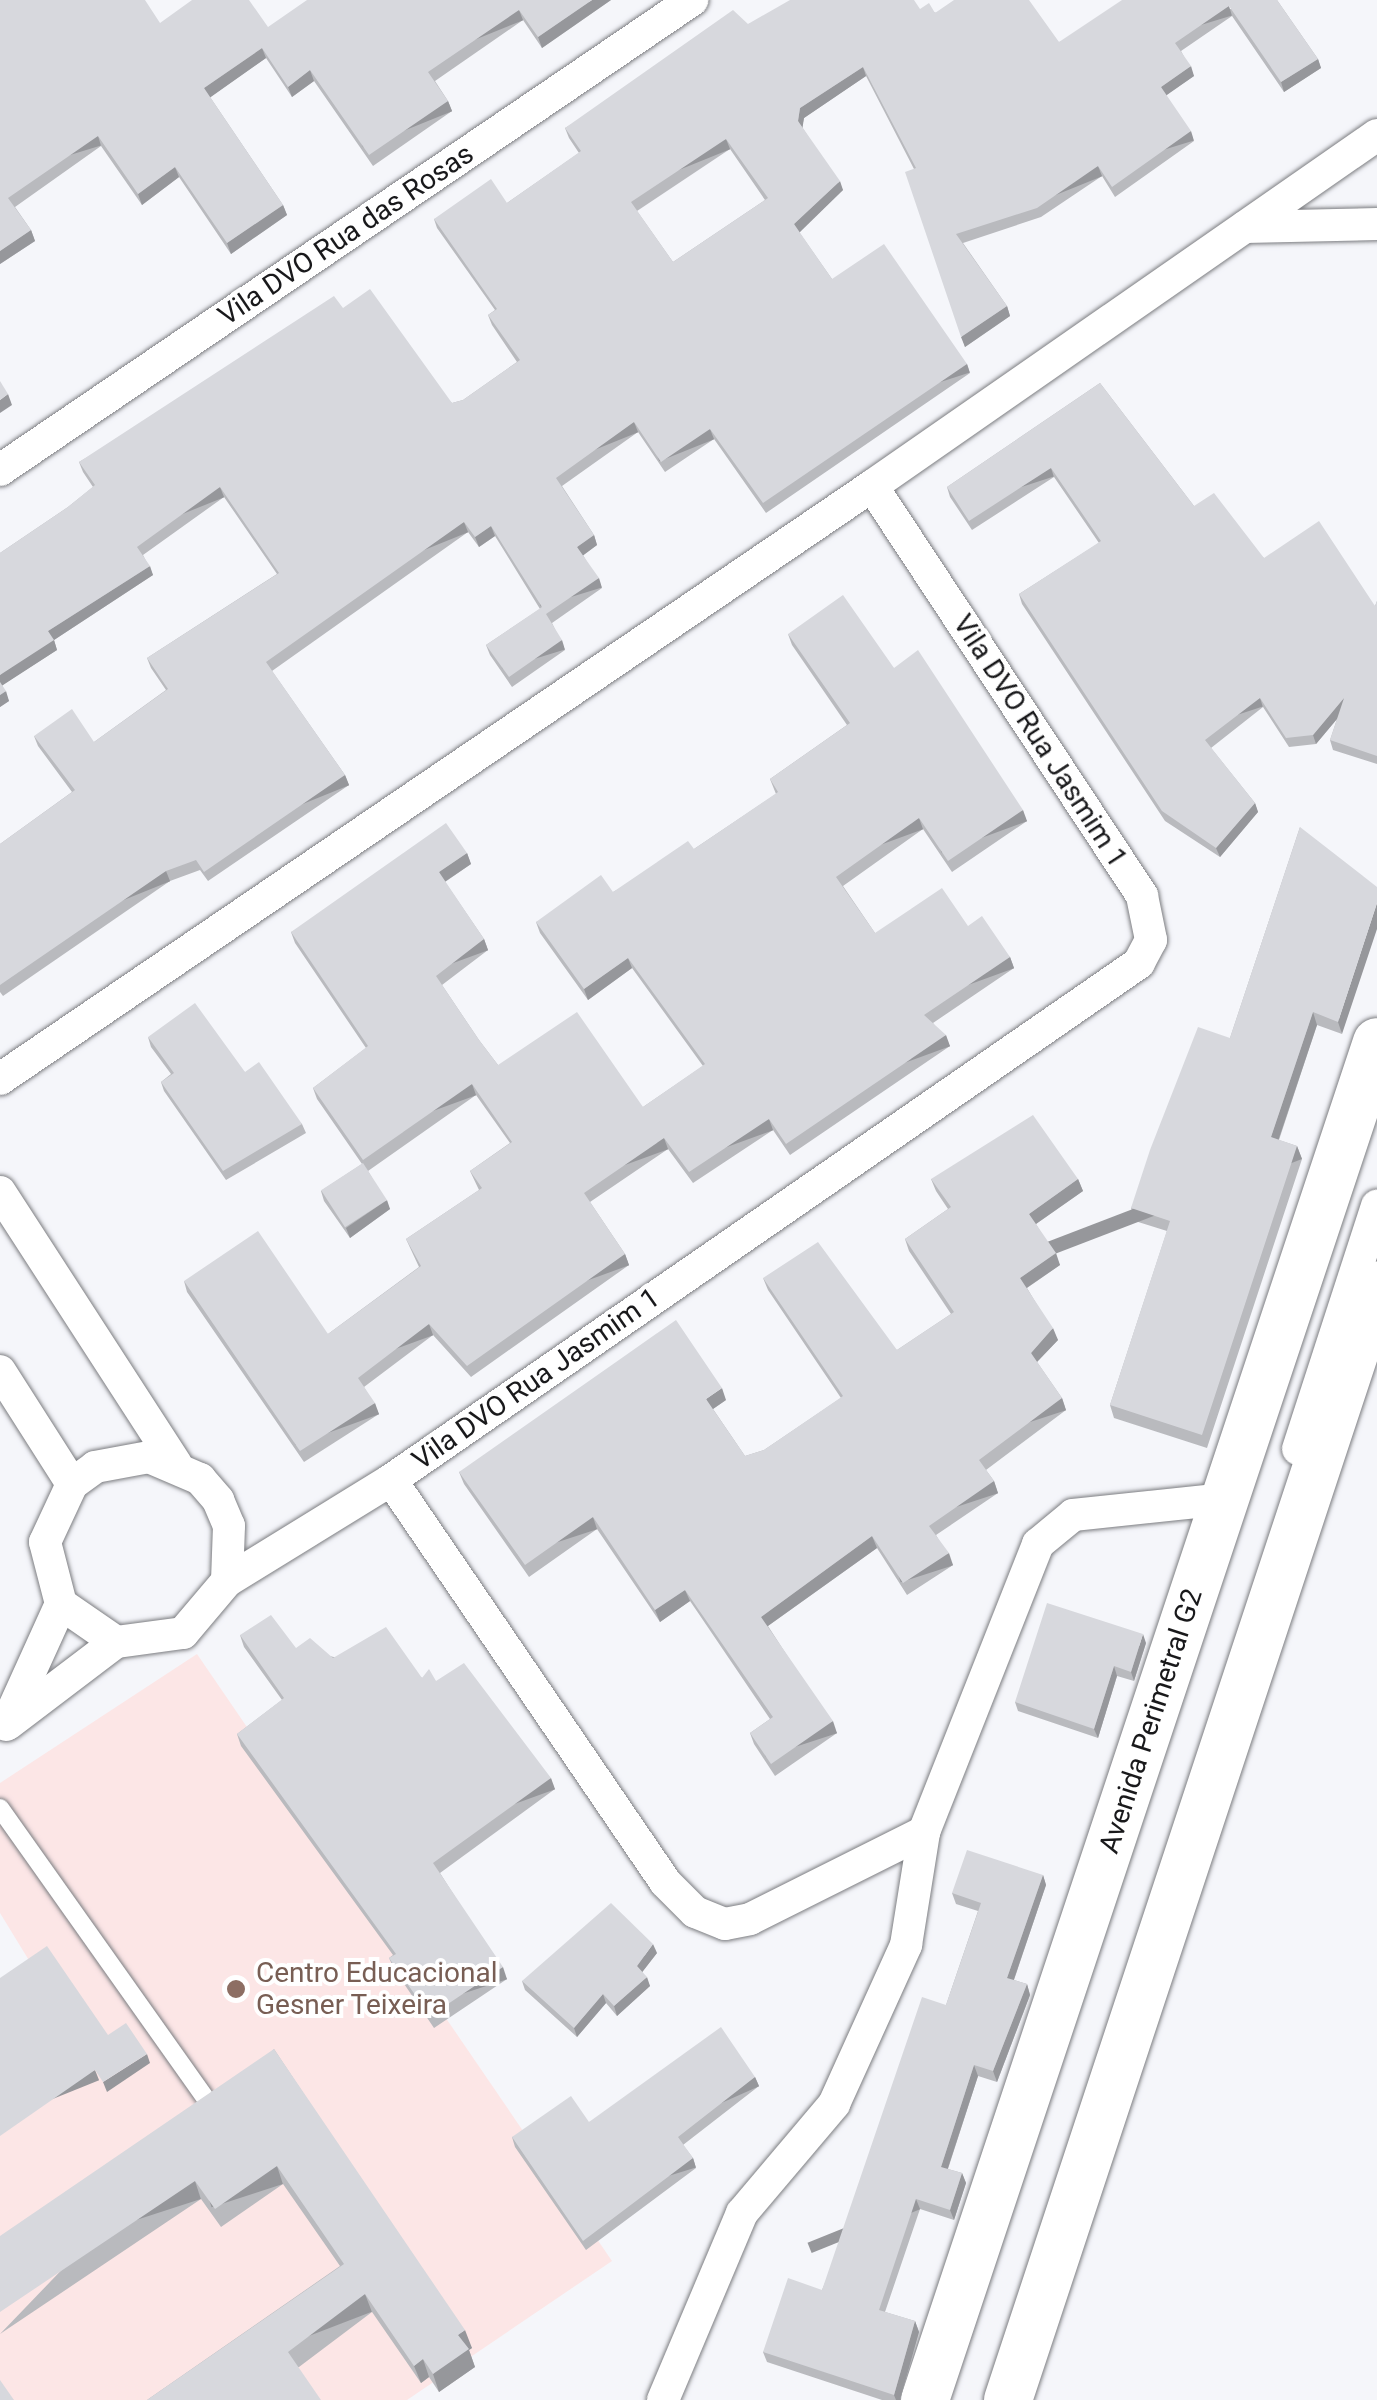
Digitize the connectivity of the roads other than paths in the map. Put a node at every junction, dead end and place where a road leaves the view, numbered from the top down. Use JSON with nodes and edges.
{"nodes":[{"id":1,"x":692,"y":0,"type":"edge"},
{"id":2,"x":1377,"y":135,"type":"edge"},
{"id":3,"x":1377,"y":224,"type":"edge"},
{"id":4,"x":1245,"y":227,"type":"junction"},
{"id":5,"x":0,"y":470,"type":"edge"},
{"id":6,"x":872,"y":486,"type":"junction"},
{"id":7,"x":1377,"y":1042,"type":"edge"},
{"id":8,"x":0,"y":1079,"type":"edge"},
{"id":9,"x":0,"y":1192,"type":"edge"},
{"id":10,"x":1377,"y":1206,"type":"edge"},
{"id":11,"x":1377,"y":1285,"type":"edge"},
{"id":12,"x":0,"y":1371,"type":"edge"},
{"id":13,"x":176,"y":1464,"type":"junction"},
{"id":14,"x":390,"y":1480,"type":"junction"},
{"id":15,"x":72,"y":1484,"type":"junction"},
{"id":16,"x":1225,"y":1499,"type":"junction"},
{"id":17,"x":227,"y":1581,"type":"junction"},
{"id":18,"x":61,"y":1604,"type":"junction"},
{"id":19,"x":116,"y":1642,"type":"junction"},
{"id":20,"x":3,"y":1727,"type":"edge"},
{"id":21,"x":0,"y":1808,"type":"edge"},
{"id":22,"x":924,"y":1832,"type":"junction"},
{"id":23,"x":204,"y":2096,"type":"edge"},
{"id":24,"x":663,"y":2400,"type":"edge"},
{"id":25,"x":925,"y":2400,"type":"edge"},
{"id":26,"x":989,"y":2400,"type":"edge"},
{"id":27,"x":1008,"y":2400,"type":"edge"}],
"edges":[{"from":1,"to":5,"type":"street","name":"Vila DVO Rua das Rosas"},
{"from":2,"to":4,"type":"street"},
{"from":3,"to":4,"type":"street"},
{"from":4,"to":6,"type":"street"},
{"from":6,"to":8,"type":"street"},
{"from":6,"to":14,"type":"street","name":"Vila DVO Rua Jasmim 1"},
{"from":7,"to":16,"type":"street","name":"Avenida Perimetral G2"},
{"from":9,"to":13,"type":"street"},
{"from":10,"to":26,"type":"street"},
{"from":11,"to":27,"type":"street"},
{"from":12,"to":15,"type":"street"},
{"from":13,"to":15,"type":"street"},
{"from":13,"to":17,"type":"street"},
{"from":14,"to":17,"type":"street","name":"Vila DVO Rua Jasmim 1"},
{"from":14,"to":22,"type":"street"},
{"from":15,"to":18,"type":"street"},
{"from":16,"to":22,"type":"street"},
{"from":16,"to":25,"type":"street","name":"Avenida Perimetral G2"},
{"from":17,"to":19,"type":"street"},
{"from":18,"to":19,"type":"street"},
{"from":18,"to":20,"type":"street"},
{"from":19,"to":20,"type":"street"},
{"from":21,"to":23,"type":"lane"},
{"from":22,"to":24,"type":"street"}]}
